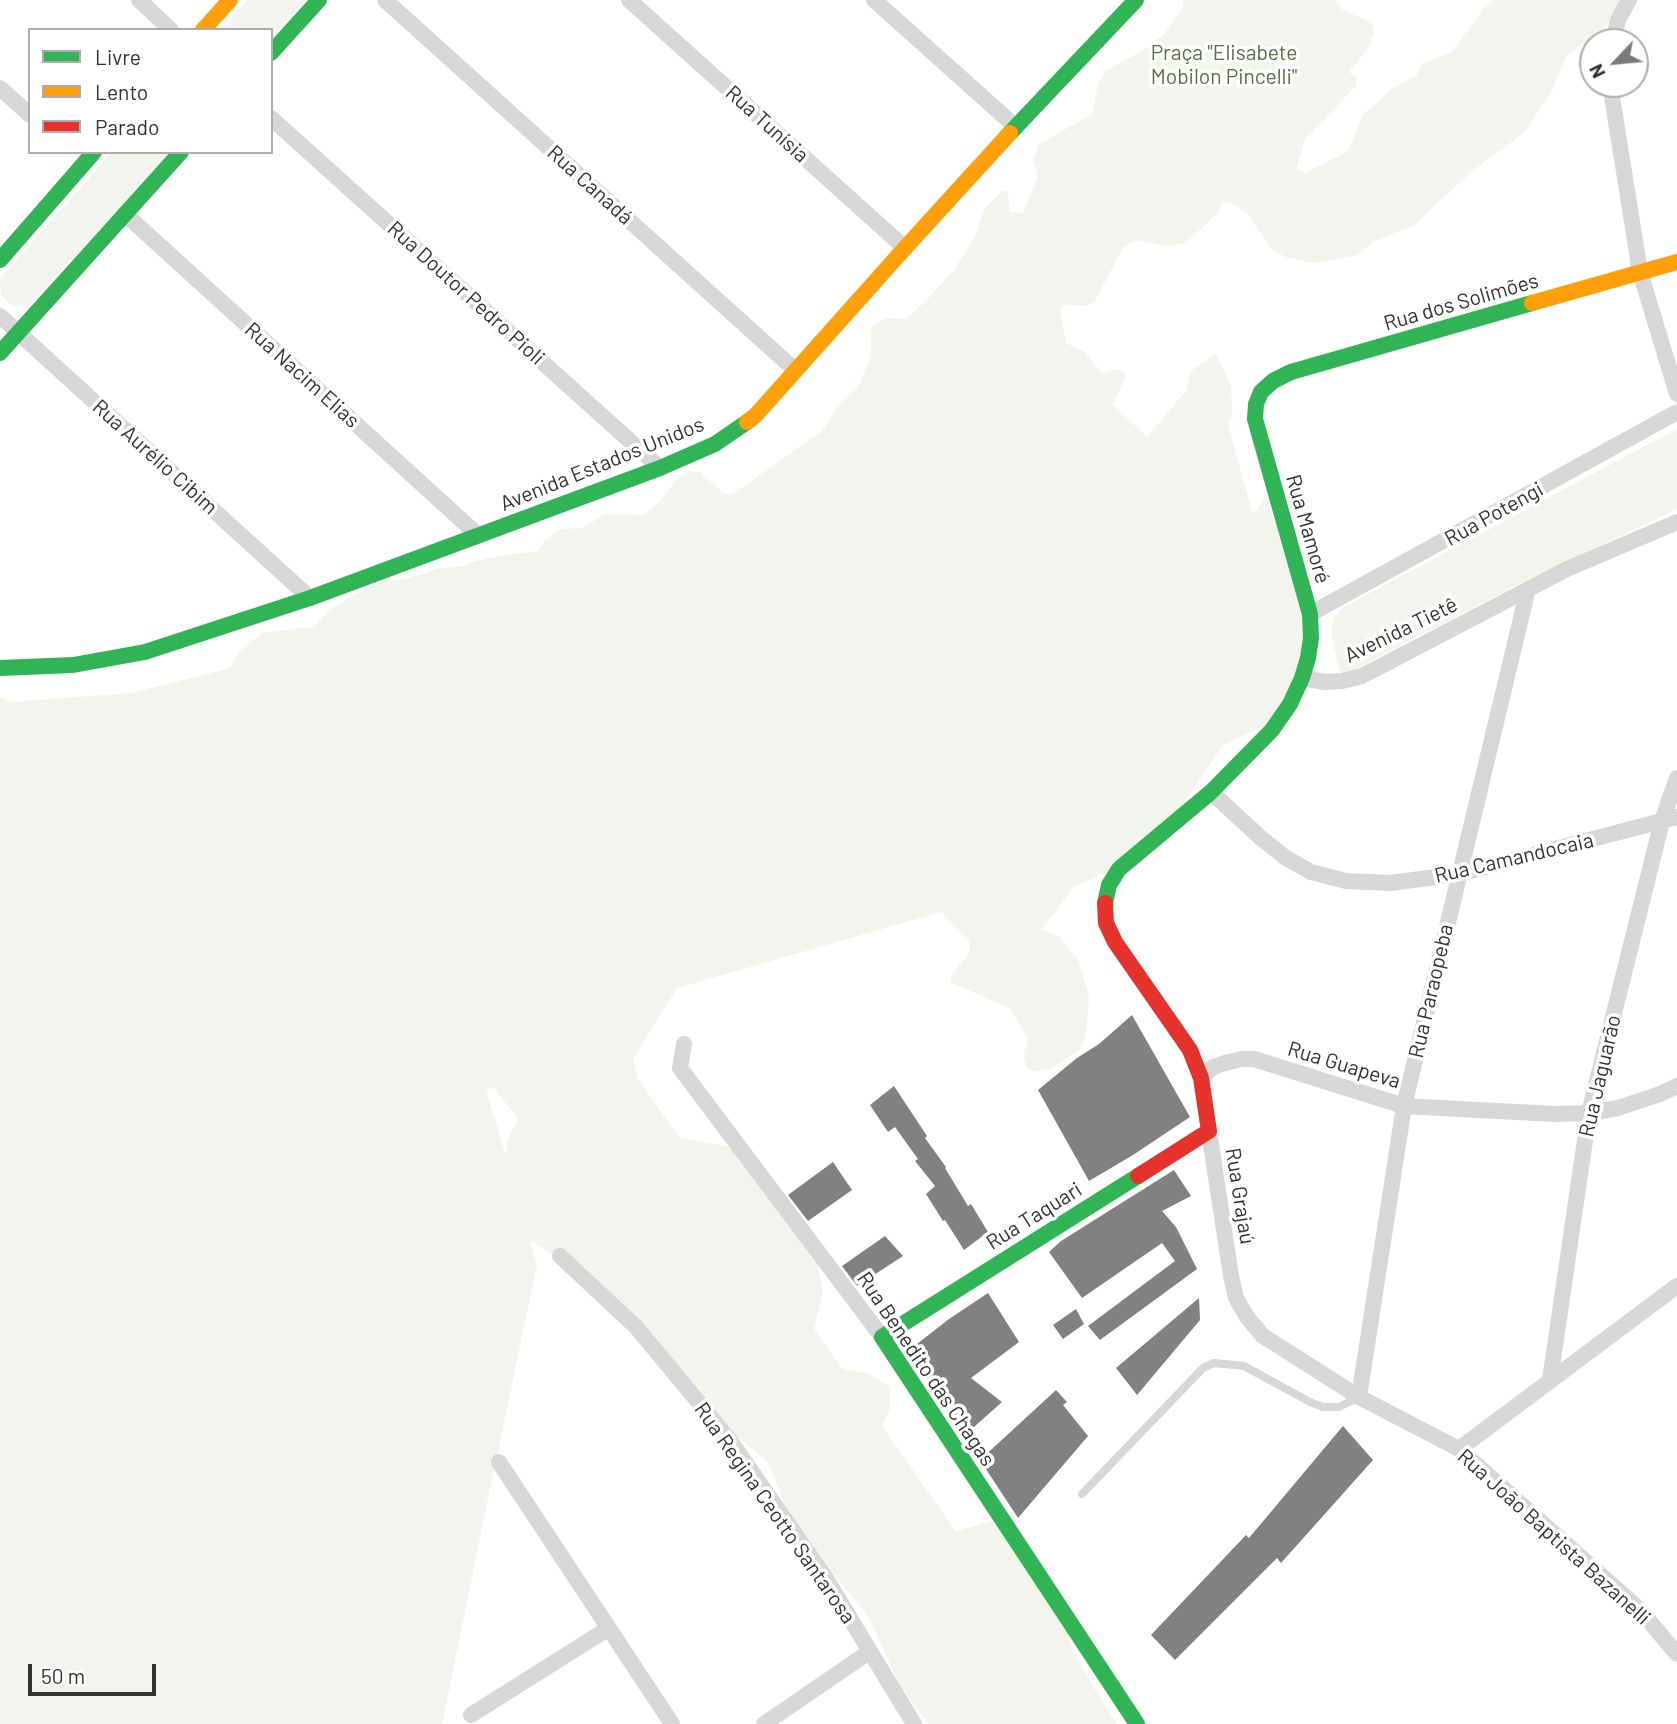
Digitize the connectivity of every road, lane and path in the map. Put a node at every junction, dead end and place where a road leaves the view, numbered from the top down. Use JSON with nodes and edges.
{"nodes":[{"id":1,"x":139,"y":0,"type":"edge"},
{"id":2,"x":229,"y":0,"type":"edge"},
{"id":3,"x":319,"y":0,"type":"edge"},
{"id":4,"x":385,"y":0,"type":"edge"},
{"id":5,"x":629,"y":0,"type":"edge"},
{"id":6,"x":873,"y":0,"type":"edge"},
{"id":7,"x":1629,"y":0,"type":"edge"},
{"id":8,"x":1127,"y":3,"type":"edge"},
{"id":9,"x":169,"y":28,"type":"edge"},
{"id":10,"x":204,"y":28,"type":"edge"},
{"id":11,"x":1616,"y":28,"type":"edge"},
{"id":12,"x":273,"y":51,"type":"edge"},
{"id":13,"x":0,"y":88,"type":"edge"},
{"id":14,"x":1612,"y":98,"type":"edge"},
{"id":15,"x":28,"y":112,"type":"edge"},
{"id":16,"x":273,"y":120,"type":"edge"},
{"id":17,"x":1016,"y":127,"type":"junction"},
{"id":18,"x":179,"y":154,"type":"edge"},
{"id":19,"x":89,"y":158,"type":"edge"},
{"id":20,"x":125,"y":215,"type":"junction"},
{"id":21,"x":905,"y":248,"type":"junction"},
{"id":22,"x":0,"y":260,"type":"edge"},
{"id":23,"x":1677,"y":262,"type":"edge"},
{"id":24,"x":1640,"y":272,"type":"junction"},
{"id":25,"x":0,"y":316,"type":"edge"},
{"id":26,"x":18,"y":332,"type":"junction"},
{"id":27,"x":0,"y":353,"type":"edge"},
{"id":28,"x":795,"y":370,"type":"junction"},
{"id":29,"x":1261,"y":392,"type":"joint"},
{"id":30,"x":1677,"y":394,"type":"edge"},
{"id":31,"x":1677,"y":412,"type":"edge"},
{"id":32,"x":660,"y":468,"type":"junction"},
{"id":33,"x":1677,"y":522,"type":"edge"},
{"id":34,"x":479,"y":536,"type":"junction"},
{"id":35,"x":1528,"y":589,"type":"junction"},
{"id":36,"x":310,"y":598,"type":"junction"},
{"id":37,"x":1310,"y":614,"type":"junction"},
{"id":38,"x":0,"y":668,"type":"edge"},
{"id":39,"x":1302,"y":678,"type":"junction"},
{"id":40,"x":1677,"y":778,"type":"edge"},
{"id":41,"x":1211,"y":792,"type":"junction"},
{"id":42,"x":1670,"y":819,"type":"edge"},
{"id":43,"x":1459,"y":874,"type":"junction"},
{"id":44,"x":684,"y":1044,"type":"dead end"},
{"id":45,"x":1201,"y":1077,"type":"junction"},
{"id":46,"x":1677,"y":1086,"type":"edge"},
{"id":47,"x":1404,"y":1106,"type":"junction"},
{"id":48,"x":1589,"y":1113,"type":"junction"},
{"id":49,"x":1209,"y":1131,"type":"junction"},
{"id":50,"x":560,"y":1256,"type":"dead end"},
{"id":51,"x":1677,"y":1286,"type":"edge"},
{"id":52,"x":1247,"y":1317,"type":"joint"},
{"id":53,"x":882,"y":1337,"type":"junction"},
{"id":54,"x":1550,"y":1380,"type":"junction"},
{"id":55,"x":1359,"y":1397,"type":"junction"},
{"id":56,"x":1459,"y":1449,"type":"junction"},
{"id":57,"x":499,"y":1462,"type":"dead end"},
{"id":58,"x":1082,"y":1494,"type":"dead end"},
{"id":59,"x":609,"y":1628,"type":"junction"},
{"id":60,"x":869,"y":1652,"type":"junction"},
{"id":61,"x":1677,"y":1654,"type":"edge"},
{"id":62,"x":471,"y":1715,"type":"dead end"},
{"id":63,"x":672,"y":1724,"type":"edge"},
{"id":64,"x":764,"y":1724,"type":"edge"},
{"id":65,"x":914,"y":1724,"type":"edge"},
{"id":66,"x":1137,"y":1724,"type":"edge"}],
"edges":[{"from":1,"to":9,"type":"street"},
{"from":2,"to":10,"type":"street"},
{"from":3,"to":12,"type":"street"},
{"from":4,"to":28,"type":"street","name":"Rua Canadá"},
{"from":5,"to":21,"type":"street","name":"Rua Tunísia"},
{"from":6,"to":17,"type":"street"},
{"from":7,"to":11,"type":"street"},
{"from":8,"to":17,"type":"street","name":"Avenida Estados Unidos"},
{"from":13,"to":15,"type":"street"},
{"from":14,"to":24,"type":"street"},
{"from":16,"to":32,"type":"street","name":"Rua Doutor Pedro Pioli"},
{"from":17,"to":21,"type":"street","name":"Avenida Estados Unidos"},
{"from":18,"to":20,"type":"street"},
{"from":19,"to":22,"type":"street"},
{"from":20,"to":26,"type":"street"},
{"from":20,"to":34,"type":"street","name":"Rua Nacim Elias"},
{"from":21,"to":28,"type":"street","name":"Avenida Estados Unidos"},
{"from":23,"to":24,"type":"street","name":"Rua dos Solimões"},
{"from":24,"to":29,"type":"street","name":"Rua dos Solimões"},
{"from":24,"to":30,"type":"street"},
{"from":25,"to":26,"type":"street","name":"Rua Aurélio Cibim"},
{"from":26,"to":27,"type":"street"},
{"from":26,"to":36,"type":"street","name":"Rua Aurélio Cibim"},
{"from":28,"to":32,"type":"street","name":"Avenida Estados Unidos"},
{"from":29,"to":37,"type":"street","name":"Rua Mamoré"},
{"from":31,"to":37,"type":"street","name":"Rua Potengi"},
{"from":32,"to":34,"type":"street","name":"Avenida Estados Unidos"},
{"from":33,"to":35,"type":"street","name":"Avenida Tietê"},
{"from":34,"to":36,"type":"street","name":"Avenida Estados Unidos"},
{"from":35,"to":39,"type":"street","name":"Avenida Tietê"},
{"from":35,"to":43,"type":"street","name":"Rua Paraopeba"},
{"from":36,"to":38,"type":"street","name":"Avenida Estados Unidos"},
{"from":37,"to":39,"type":"street","name":"Rua Mamoré"},
{"from":39,"to":41,"type":"street"},
{"from":40,"to":42,"type":"street","name":"Rua Jaguarão"},
{"from":41,"to":43,"type":"street","name":"Rua Camandocaia"},
{"from":41,"to":45,"type":"street"},
{"from":42,"to":43,"type":"street","name":"Rua Camandocaia"},
{"from":42,"to":48,"type":"street","name":"Rua Jaguarão"},
{"from":43,"to":47,"type":"street","name":"Rua Paraopeba"},
{"from":44,"to":53,"type":"street","name":"Rua Benedito das Chagas"},
{"from":45,"to":47,"type":"street","name":"Rua Guapeva"},
{"from":45,"to":49,"type":"street","name":"Rua Grajaú"},
{"from":46,"to":48,"type":"street","name":"Rua Guapeva"},
{"from":47,"to":48,"type":"street","name":"Rua Guapeva"},
{"from":47,"to":55,"type":"street","name":"Rua Paraopeba"},
{"from":48,"to":54,"type":"street","name":"Rua Jaguarão"},
{"from":49,"to":52,"type":"street","name":"Rua Grajaú"},
{"from":49,"to":53,"type":"street","name":"Rua Taquari"},
{"from":50,"to":60,"type":"street","name":"Rua Regina Ceotto Santarosa"},
{"from":51,"to":54,"type":"street"},
{"from":52,"to":55,"type":"street","name":"Rua João Baptista Bazanelli"},
{"from":53,"to":66,"type":"street","name":"Rua Benedito das Chagas"},
{"from":54,"to":56,"type":"street"},
{"from":55,"to":56,"type":"street","name":"Rua João Baptista Bazanelli"},
{"from":55,"to":58,"type":"lane"},
{"from":56,"to":61,"type":"street","name":"Rua João Baptista Bazanelli"},
{"from":57,"to":59,"type":"street"},
{"from":59,"to":62,"type":"street"},
{"from":59,"to":63,"type":"street"},
{"from":60,"to":64,"type":"street"},
{"from":60,"to":65,"type":"street","name":"Rua Regina Ceotto Santarosa"}]}
